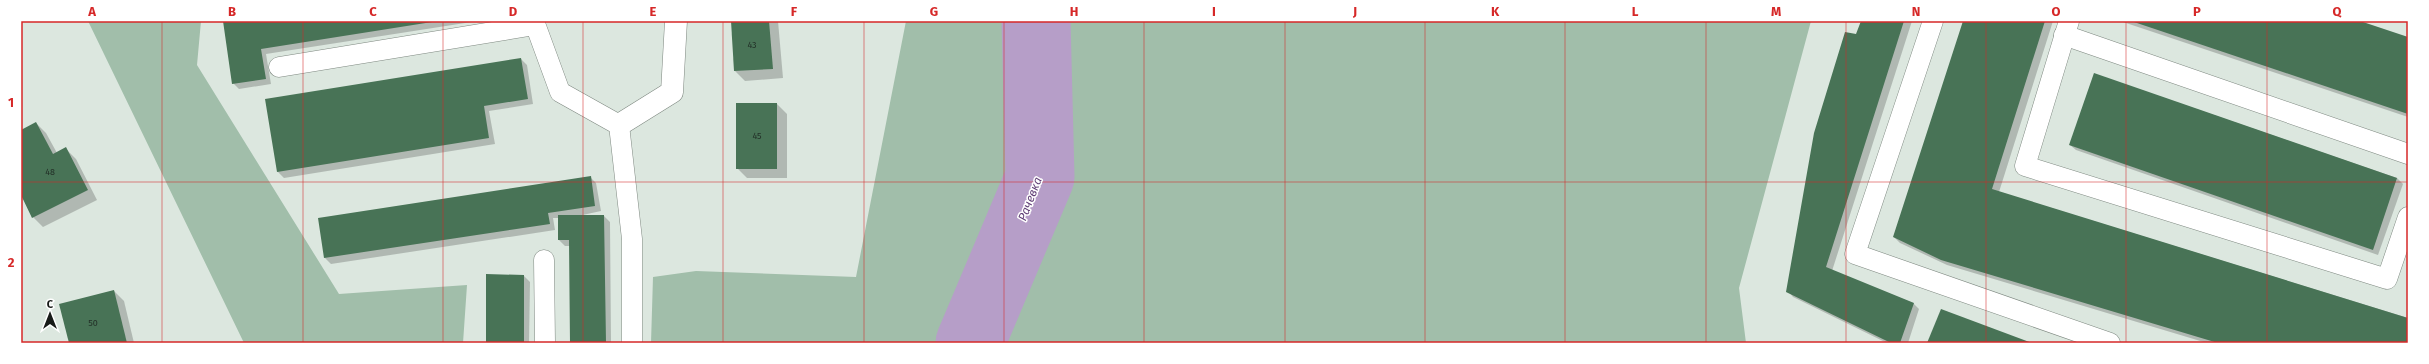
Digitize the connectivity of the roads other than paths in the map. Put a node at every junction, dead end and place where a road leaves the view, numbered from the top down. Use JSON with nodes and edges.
{"nodes":[{"id":1,"x":676,"y":21,"type":"edge"},
{"id":2,"x":1933,"y":21,"type":"edge"},
{"id":3,"x":534,"y":23,"type":"edge"},
{"id":4,"x":2066,"y":28,"type":"edge"},
{"id":5,"x":279,"y":67,"type":"dead end"},
{"id":6,"x":619,"y":125,"type":"junction"},
{"id":7,"x":2408,"y":154,"type":"edge"},
{"id":8,"x":2408,"y":217,"type":"edge"},
{"id":9,"x":544,"y":260,"type":"dead end"},
{"id":10,"x":545,"y":343,"type":"edge"},
{"id":11,"x":632,"y":343,"type":"edge"},
{"id":12,"x":2110,"y":343,"type":"edge"}],
"edges":[{"from":1,"to":6,"type":"street"},
{"from":2,"to":12,"type":"lane"},
{"from":3,"to":5,"type":"lane"},
{"from":3,"to":6,"type":"lane"},
{"from":4,"to":7,"type":"lane"},
{"from":4,"to":8,"type":"lane"},
{"from":6,"to":11,"type":"lane"},
{"from":9,"to":10,"type":"lane"}]}
